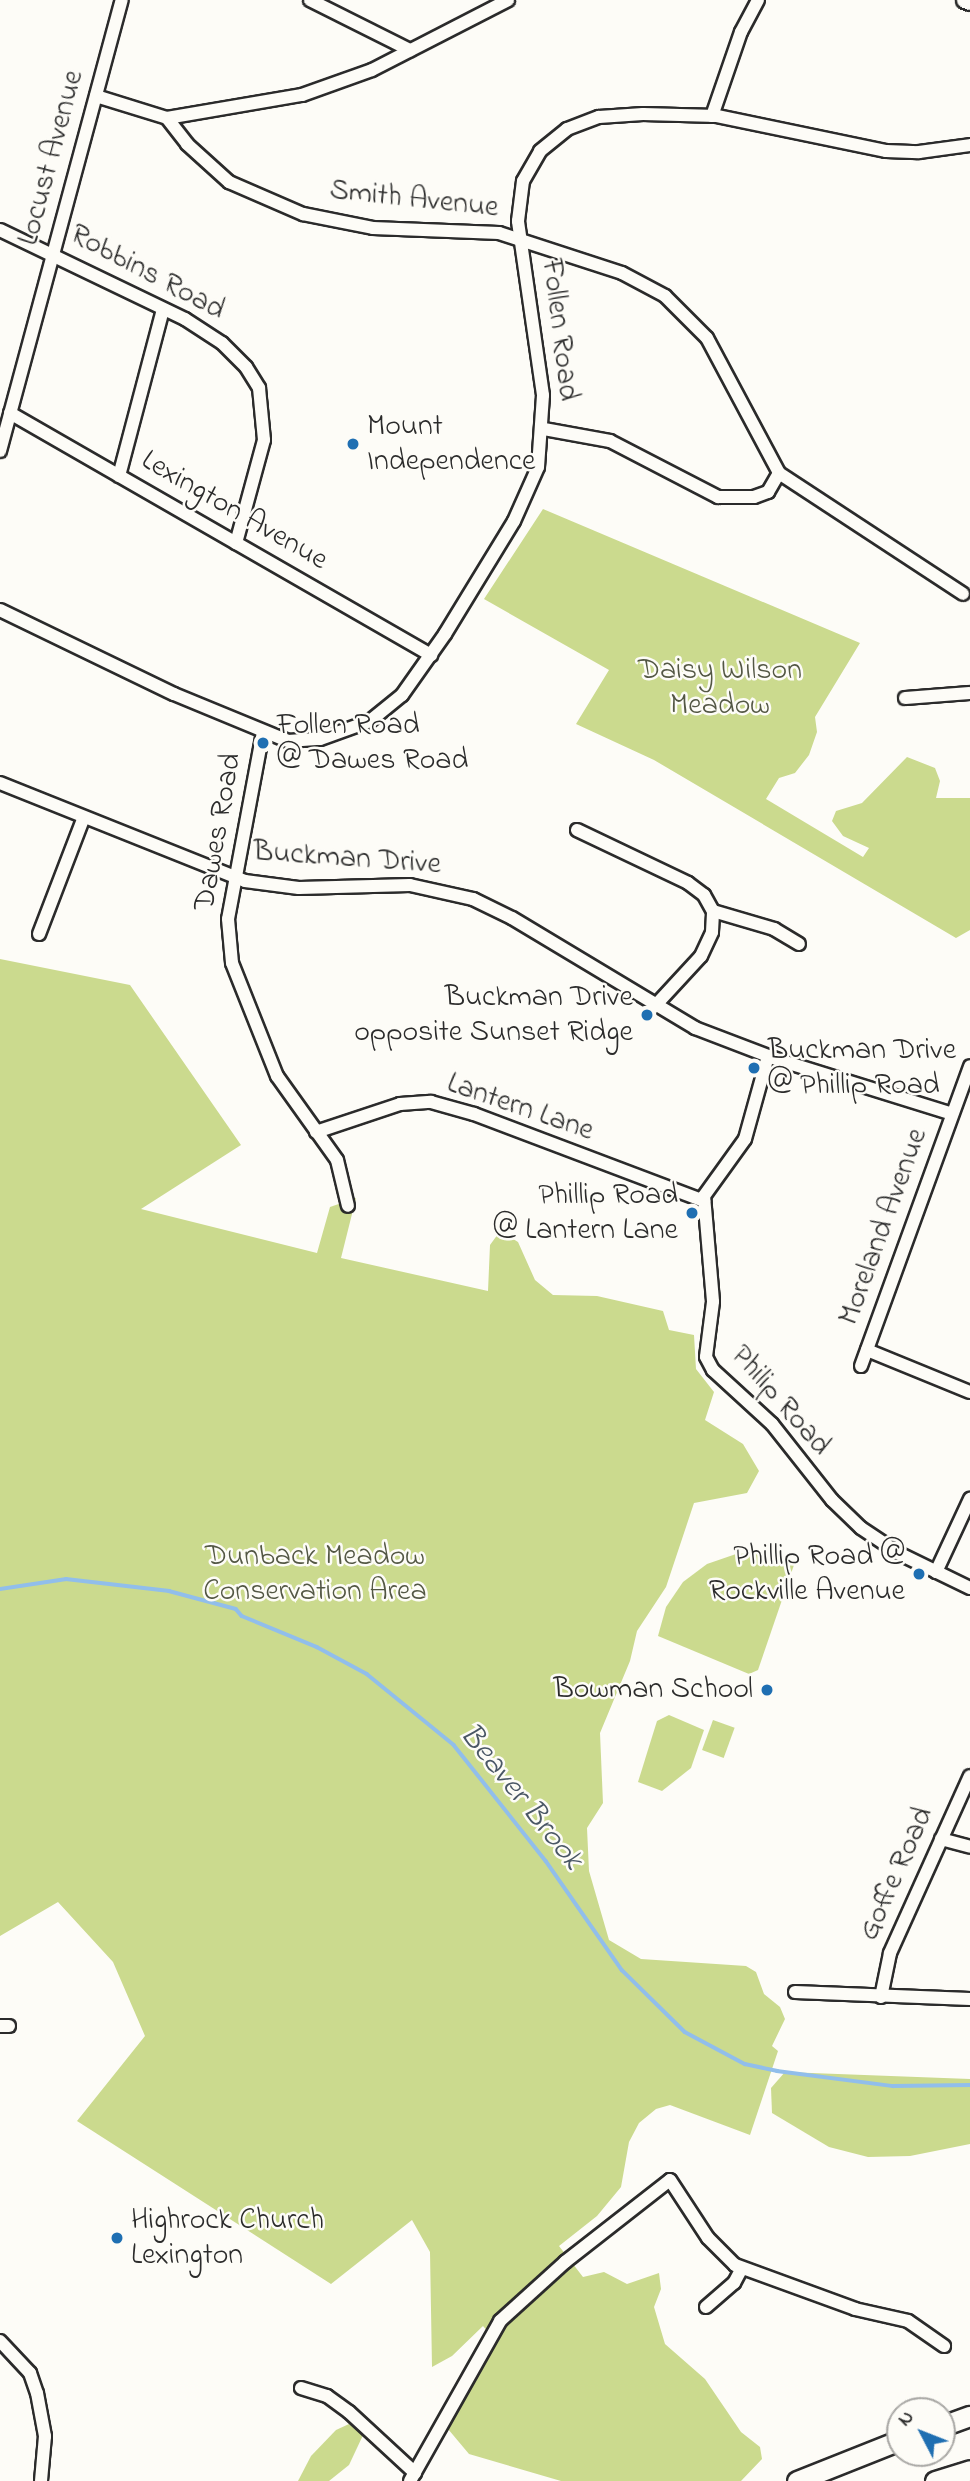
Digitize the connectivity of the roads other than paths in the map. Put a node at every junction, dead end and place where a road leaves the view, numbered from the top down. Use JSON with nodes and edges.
{"nodes":[{"id":1,"x":122,"y":0,"type":"edge"},
{"id":2,"x":310,"y":0,"type":"edge"},
{"id":3,"x":508,"y":0,"type":"edge"},
{"id":4,"x":758,"y":0,"type":"edge"},
{"id":5,"x":965,"y":0,"type":"edge"},
{"id":6,"x":970,"y":2,"type":"edge"},
{"id":7,"x":410,"y":50,"type":"junction"},
{"id":8,"x":96,"y":96,"type":"junction"},
{"id":9,"x":712,"y":116,"type":"junction"},
{"id":10,"x":167,"y":118,"type":"junction"},
{"id":11,"x":970,"y":145,"type":"edge"},
{"id":12,"x":0,"y":230,"type":"edge"},
{"id":13,"x":521,"y":240,"type":"junction"},
{"id":14,"x":54,"y":253,"type":"junction"},
{"id":15,"x":163,"y":310,"type":"junction"},
{"id":16,"x":10,"y":414,"type":"junction"},
{"id":17,"x":544,"y":429,"type":"junction"},
{"id":18,"x":0,"y":451,"type":"edge"},
{"id":19,"x":779,"y":473,"type":"junction"},
{"id":20,"x":119,"y":476,"type":"junction"},
{"id":21,"x":236,"y":543,"type":"junction"},
{"id":22,"x":963,"y":594,"type":"dead end"},
{"id":23,"x":0,"y":610,"type":"edge"},
{"id":24,"x":430,"y":655,"type":"junction"},
{"id":25,"x":970,"y":693,"type":"edge"},
{"id":26,"x":905,"y":698,"type":"dead end"},
{"id":27,"x":262,"y":732,"type":"junction"},
{"id":28,"x":0,"y":783,"type":"edge"},
{"id":29,"x":84,"y":817,"type":"junction"},
{"id":30,"x":577,"y":830,"type":"dead end"},
{"id":31,"x":236,"y":877,"type":"junction"},
{"id":32,"x":713,"y":911,"type":"junction"},
{"id":33,"x":40,"y":934,"type":"dead end"},
{"id":34,"x":799,"y":944,"type":"dead end"},
{"id":35,"x":654,"y":1007,"type":"junction"},
{"id":36,"x":768,"y":1056,"type":"junction"},
{"id":37,"x":970,"y":1066,"type":"edge"},
{"id":38,"x":952,"y":1114,"type":"junction"},
{"id":39,"x":316,"y":1132,"type":"junction"},
{"id":40,"x":704,"y":1201,"type":"junction"},
{"id":41,"x":348,"y":1206,"type":"dead end"},
{"id":42,"x":867,"y":1350,"type":"junction"},
{"id":43,"x":861,"y":1366,"type":"dead end"},
{"id":44,"x":970,"y":1392,"type":"edge"},
{"id":45,"x":970,"y":1499,"type":"edge"},
{"id":46,"x":936,"y":1572,"type":"junction"},
{"id":47,"x":970,"y":1588,"type":"edge"},
{"id":48,"x":970,"y":1776,"type":"edge"},
{"id":49,"x":941,"y":1839,"type":"junction"},
{"id":50,"x":970,"y":1847,"type":"edge"},
{"id":51,"x":795,"y":1992,"type":"dead end"},
{"id":52,"x":881,"y":1997,"type":"junction"},
{"id":53,"x":970,"y":1998,"type":"edge"},
{"id":54,"x":742,"y":2268,"type":"junction"},
{"id":55,"x":706,"y":2307,"type":"dead end"},
{"id":56,"x":0,"y":2341,"type":"edge"},
{"id":57,"x":944,"y":2346,"type":"dead end"},
{"id":58,"x":301,"y":2388,"type":"dead end"},
{"id":59,"x":886,"y":2446,"type":"edge"},
{"id":60,"x":970,"y":2470,"type":"edge"},
{"id":61,"x":412,"y":2477,"type":"edge"},
{"id":62,"x":41,"y":2481,"type":"edge"},
{"id":63,"x":797,"y":2481,"type":"edge"},
{"id":64,"x":935,"y":2481,"type":"edge"}],
"edges":[{"from":1,"to":8,"type":"street","name":"Locust Avenue"},
{"from":2,"to":7,"type":"street"},
{"from":3,"to":7,"type":"street"},
{"from":4,"to":9,"type":"street"},
{"from":5,"to":6,"type":"main road"},
{"from":7,"to":10,"type":"street"},
{"from":8,"to":10,"type":"street"},
{"from":8,"to":14,"type":"street","name":"Locust Avenue"},
{"from":9,"to":11,"type":"street","name":"Follen Road"},
{"from":9,"to":13,"type":"street","name":"Follen Road"},
{"from":10,"to":13,"type":"street","name":"Smith Avenue"},
{"from":12,"to":14,"type":"street","name":"Robbins Road"},
{"from":13,"to":17,"type":"street","name":"Follen Road"},
{"from":13,"to":19,"type":"street","name":"Smith Avenue"},
{"from":14,"to":15,"type":"street","name":"Robbins Road"},
{"from":14,"to":16,"type":"street","name":"Locust Avenue"},
{"from":15,"to":20,"type":"street"},
{"from":15,"to":21,"type":"street","name":"Robbins Road"},
{"from":16,"to":18,"type":"street","name":"Locust Avenue"},
{"from":16,"to":20,"type":"street","name":"Lexington Avenue"},
{"from":17,"to":19,"type":"street"},
{"from":17,"to":24,"type":"street","name":"Follen Road"},
{"from":19,"to":22,"type":"street"},
{"from":20,"to":21,"type":"street","name":"Lexington Avenue"},
{"from":21,"to":24,"type":"street","name":"Lexington Avenue"},
{"from":23,"to":27,"type":"street","name":"Follen Road"},
{"from":24,"to":27,"type":"street","name":"Follen Road"},
{"from":25,"to":26,"type":"street"},
{"from":27,"to":31,"type":"street","name":"Dawes Road"},
{"from":28,"to":29,"type":"street","name":"Buckman Drive"},
{"from":29,"to":31,"type":"street","name":"Buckman Drive"},
{"from":29,"to":33,"type":"street"},
{"from":30,"to":32,"type":"street"},
{"from":31,"to":35,"type":"street","name":"Buckman Drive"},
{"from":31,"to":39,"type":"street","name":"Dawes Road"},
{"from":32,"to":34,"type":"street"},
{"from":32,"to":35,"type":"street"},
{"from":35,"to":36,"type":"street","name":"Buckman Drive"},
{"from":36,"to":38,"type":"street","name":"Buckman Drive"},
{"from":36,"to":40,"type":"street"},
{"from":37,"to":38,"type":"street","name":"Moreland Avenue"},
{"from":38,"to":42,"type":"street","name":"Moreland Avenue"},
{"from":39,"to":40,"type":"street","name":"Lantern Lane"},
{"from":39,"to":41,"type":"street","name":"Dawes Road"},
{"from":40,"to":46,"type":"street","name":"Philip Road"},
{"from":42,"to":43,"type":"street","name":"Moreland Avenue"},
{"from":42,"to":44,"type":"street"},
{"from":45,"to":46,"type":"street"},
{"from":46,"to":47,"type":"street","name":"Philip Road"},
{"from":48,"to":49,"type":"street","name":"Goffe Road"},
{"from":49,"to":50,"type":"street"},
{"from":49,"to":52,"type":"street","name":"Goffe Road"},
{"from":51,"to":52,"type":"street"},
{"from":52,"to":53,"type":"street"},
{"from":54,"to":55,"type":"street"},
{"from":54,"to":57,"type":"street"},
{"from":54,"to":61,"type":"street"},
{"from":56,"to":62,"type":"street"},
{"from":58,"to":61,"type":"street"},
{"from":59,"to":63,"type":"highway"},
{"from":60,"to":64,"type":"highway"}]}
